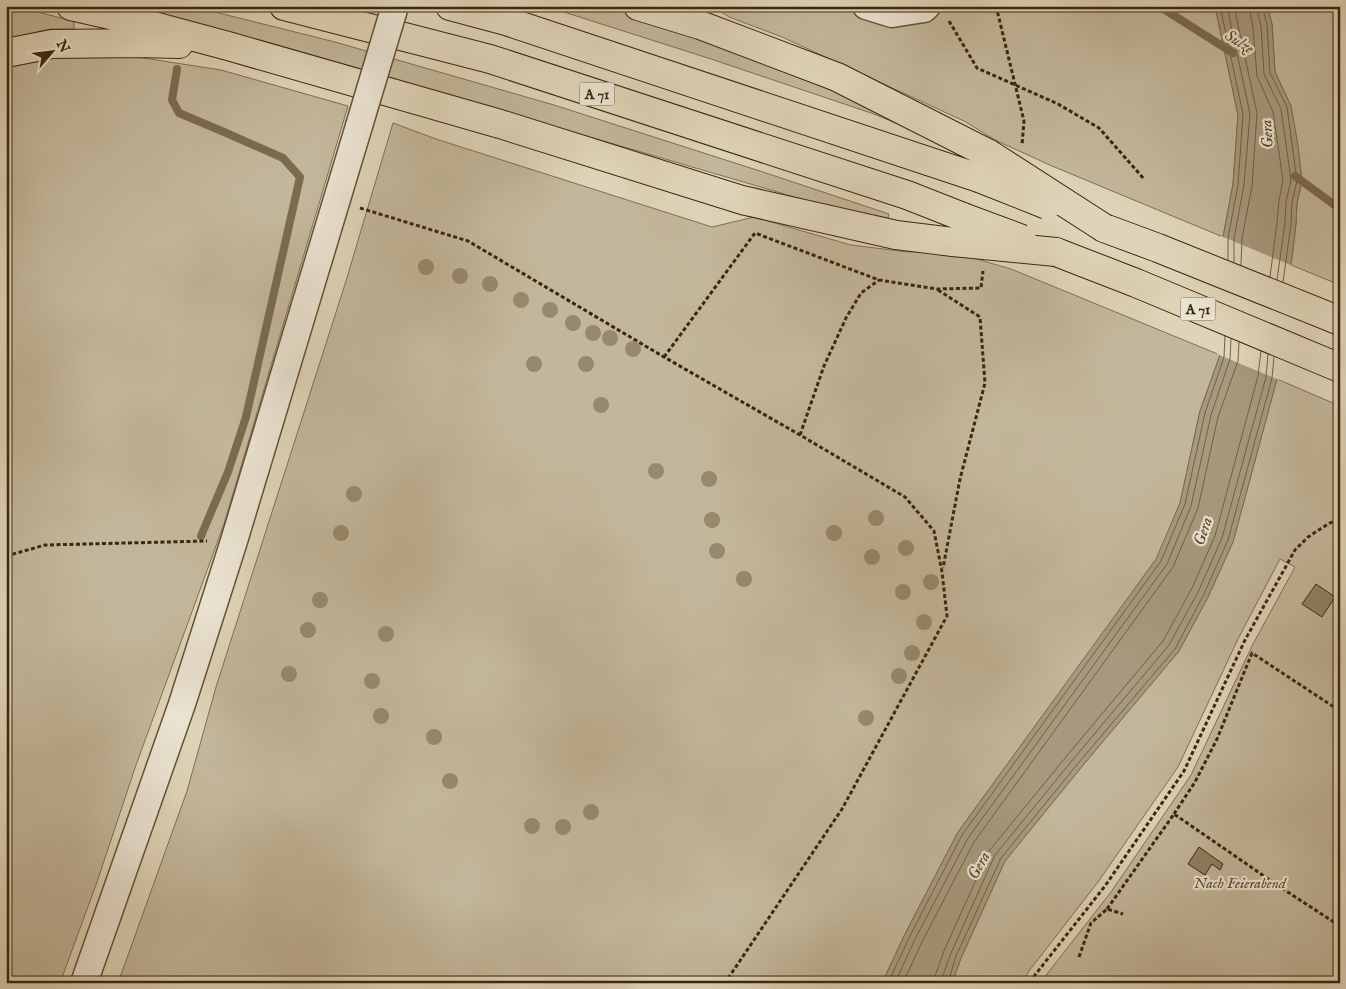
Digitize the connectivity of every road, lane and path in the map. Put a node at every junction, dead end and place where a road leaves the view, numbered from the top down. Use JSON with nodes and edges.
{"nodes":[{"id":1,"x":71,"y":6,"type":"edge"},
{"id":2,"x":284,"y":6,"type":"edge"},
{"id":3,"x":395,"y":6,"type":"edge"},
{"id":4,"x":450,"y":6,"type":"edge"},
{"id":5,"x":638,"y":6,"type":"edge"},
{"id":6,"x":866,"y":6,"type":"edge"},
{"id":7,"x":996,"y":6,"type":"edge"},
{"id":8,"x":936,"y":10,"type":"edge"},
{"id":9,"x":228,"y":46,"type":"junction"},
{"id":10,"x":6,"y":54,"type":"edge"},
{"id":11,"x":1015,"y":84,"type":"junction"},
{"id":12,"x":1021,"y":149,"type":"dead end"},
{"id":13,"x":984,"y":166,"type":"junction"},
{"id":14,"x":1144,"y":179,"type":"dead end"},
{"id":15,"x":357,"y":207,"type":"dead end"},
{"id":16,"x":1056,"y":252,"type":"junction"},
{"id":17,"x":984,"y":264,"type":"dead end"},
{"id":18,"x":879,"y":280,"type":"junction"},
{"id":19,"x":937,"y":289,"type":"junction"},
{"id":20,"x":1340,"y":321,"type":"edge"},
{"id":21,"x":664,"y":357,"type":"junction"},
{"id":22,"x":1340,"y":368,"type":"edge"},
{"id":23,"x":800,"y":434,"type":"junction"},
{"id":24,"x":1340,"y":518,"type":"edge"},
{"id":25,"x":234,"y":541,"type":"junction"},
{"id":26,"x":6,"y":556,"type":"edge"},
{"id":27,"x":942,"y":572,"type":"junction"},
{"id":28,"x":1340,"y":711,"type":"edge"},
{"id":29,"x":1174,"y":814,"type":"junction"},
{"id":30,"x":1107,"y":909,"type":"junction"},
{"id":31,"x":1123,"y":914,"type":"dead end"},
{"id":32,"x":1340,"y":926,"type":"edge"},
{"id":33,"x":1079,"y":957,"type":"dead end"},
{"id":34,"x":84,"y":983,"type":"edge"},
{"id":35,"x":725,"y":983,"type":"edge"},
{"id":36,"x":1031,"y":983,"type":"edge"}],
"edges":[{"from":1,"to":9,"type":"highway"},
{"from":2,"to":16,"type":"highway","number":"A 71","bridge":true},
{"from":3,"to":25,"type":"street","bridge":true},
{"from":4,"to":13,"type":"highway"},
{"from":5,"to":13,"type":"highway"},
{"from":6,"to":8,"type":"street"},
{"from":7,"to":11,"type":"path"},
{"from":8,"to":11,"type":"path"},
{"from":9,"to":10,"type":"highway"},
{"from":9,"to":16,"type":"highway","bridge":true},
{"from":11,"to":12,"type":"path"},
{"from":11,"to":14,"type":"path"},
{"from":13,"to":20,"type":"highway","bridge":true},
{"from":15,"to":21,"type":"path"},
{"from":16,"to":22,"type":"highway","number":"A 71"},
{"from":17,"to":19,"type":"path"},
{"from":18,"to":19,"type":"path"},
{"from":18,"to":21,"type":"path"},
{"from":18,"to":23,"type":"path"},
{"from":19,"to":27,"type":"path"},
{"from":21,"to":23,"type":"path"},
{"from":23,"to":27,"type":"path"},
{"from":24,"to":36,"type":"path"},
{"from":25,"to":26,"type":"path"},
{"from":25,"to":34,"type":"street"},
{"from":27,"to":35,"type":"path"},
{"from":28,"to":29,"type":"path"},
{"from":29,"to":30,"type":"path"},
{"from":29,"to":32,"type":"path"},
{"from":30,"to":31,"type":"path"},
{"from":30,"to":33,"type":"path"}]}
